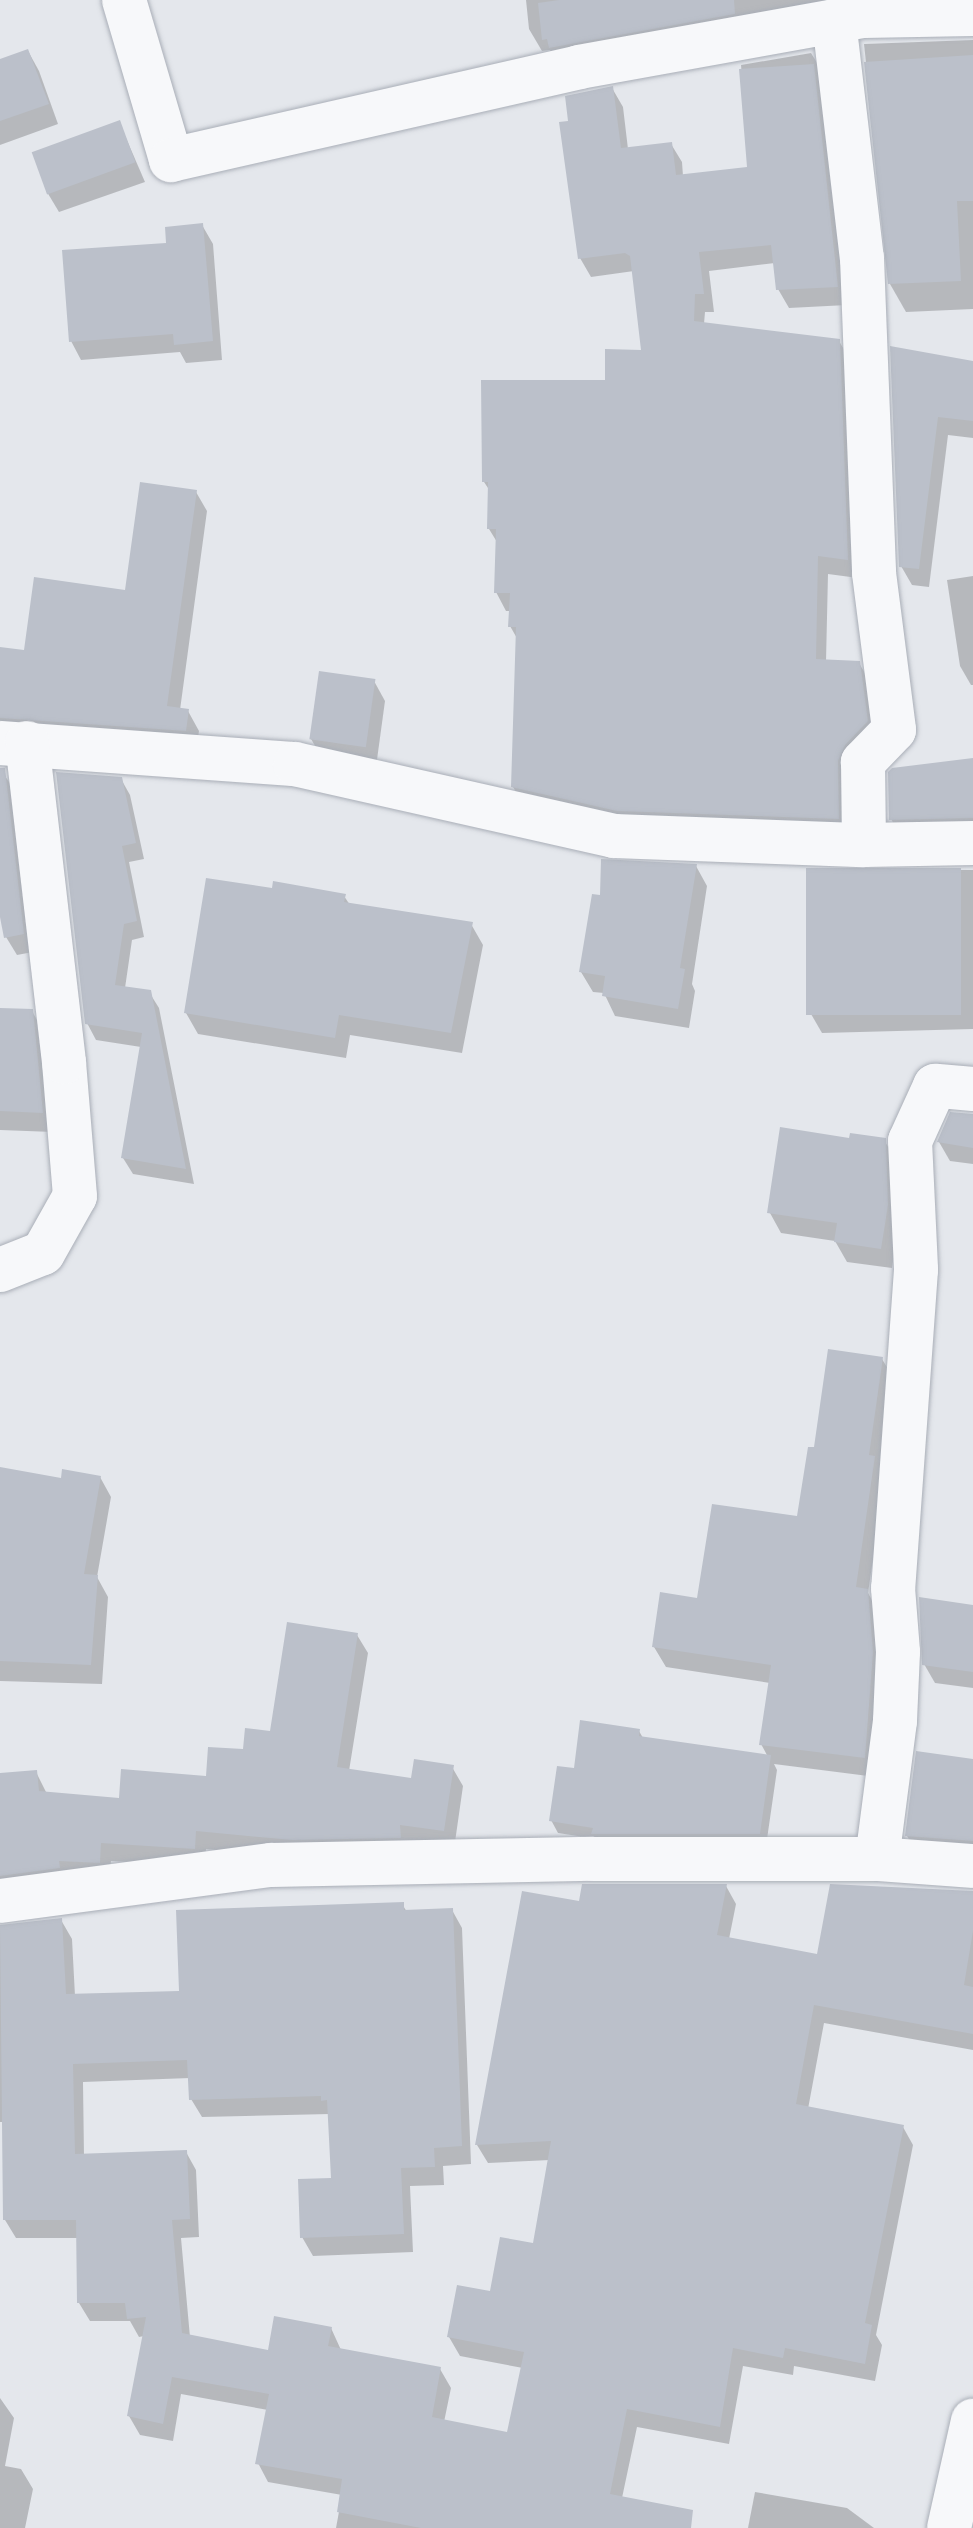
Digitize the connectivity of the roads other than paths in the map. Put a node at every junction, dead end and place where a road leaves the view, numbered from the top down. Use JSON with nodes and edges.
{"nodes":[{"id":1,"x":124,"y":0,"type":"edge"},
{"id":2,"x":973,"y":14,"type":"edge"},
{"id":3,"x":834,"y":21,"type":"junction"},
{"id":4,"x":14,"y":743,"type":"edge"},
{"id":5,"x":973,"y":843,"type":"edge"},
{"id":6,"x":864,"y":845,"type":"junction"},
{"id":7,"x":973,"y":1089,"type":"edge"},
{"id":8,"x":0,"y":1270,"type":"edge"},
{"id":9,"x":877,"y":1859,"type":"junction"},
{"id":10,"x":973,"y":1866,"type":"edge"},
{"id":11,"x":0,"y":1901,"type":"edge"},
{"id":12,"x":973,"y":2421,"type":"edge"},
{"id":13,"x":949,"y":2528,"type":"edge"}],
"edges":[{"from":1,"to":3,"type":"street"},
{"from":2,"to":3,"type":"street"},
{"from":3,"to":6,"type":"street"},
{"from":4,"to":6,"type":"street"},
{"from":4,"to":8,"type":"street"},
{"from":5,"to":6,"type":"street"},
{"from":7,"to":9,"type":"street"},
{"from":9,"to":10,"type":"street"},
{"from":9,"to":11,"type":"street"},
{"from":12,"to":13,"type":"street"}]}
